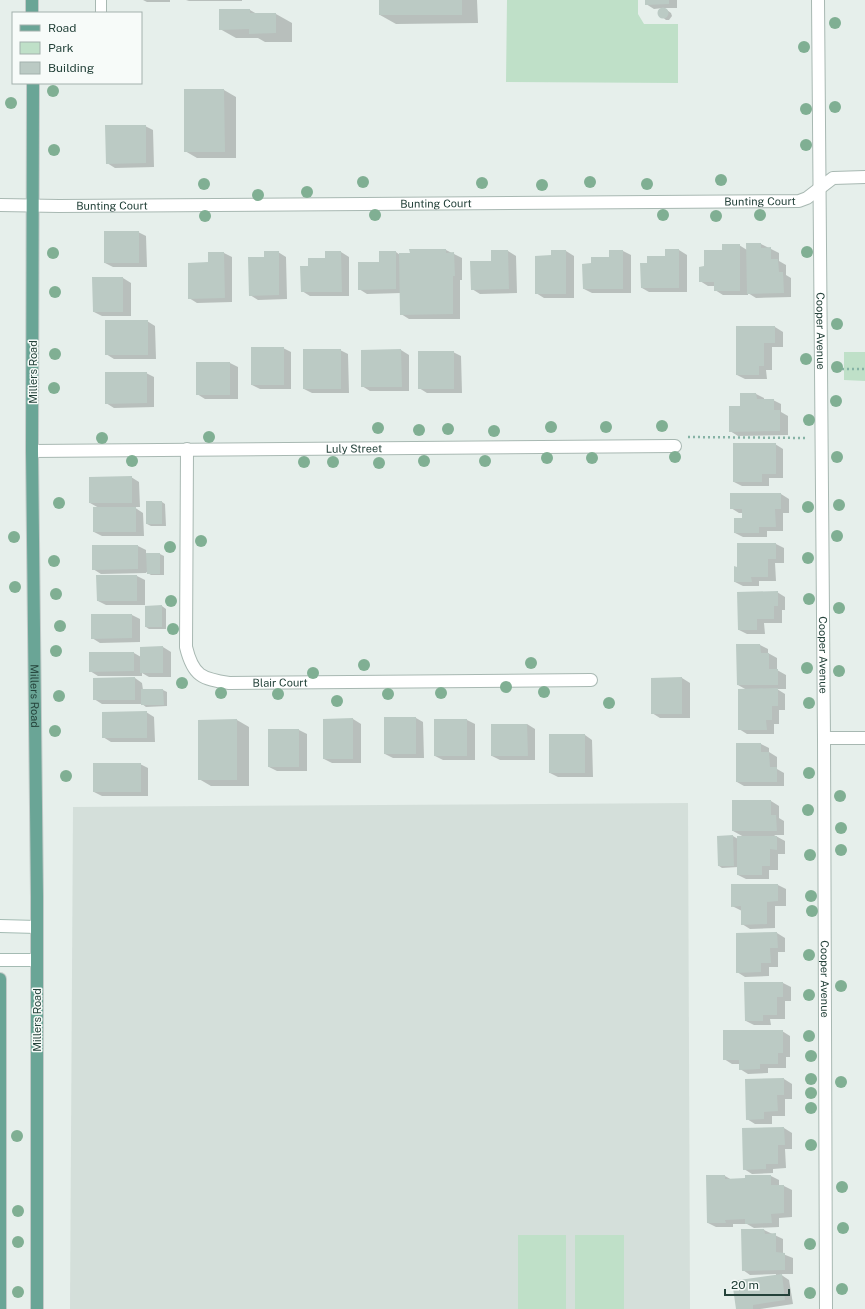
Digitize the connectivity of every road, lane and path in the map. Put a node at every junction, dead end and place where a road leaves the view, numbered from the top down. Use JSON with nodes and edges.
{"nodes":[{"id":1,"x":32,"y":0,"type":"edge"},
{"id":2,"x":101,"y":0,"type":"edge"},
{"id":3,"x":818,"y":0,"type":"edge"},
{"id":4,"x":32,"y":12,"type":"edge"},
{"id":5,"x":101,"y":12,"type":"edge"},
{"id":6,"x":33,"y":84,"type":"edge"},
{"id":7,"x":865,"y":177,"type":"edge"},
{"id":8,"x":819,"y":188,"type":"junction"},
{"id":9,"x":0,"y":205,"type":"edge"},
{"id":10,"x":33,"y":206,"type":"junction"},
{"id":11,"x":865,"y":369,"type":"edge"},
{"id":12,"x":821,"y":371,"type":"junction"},
{"id":13,"x":821,"y":441,"type":"junction"},
{"id":14,"x":675,"y":446,"type":"joint"},
{"id":15,"x":187,"y":450,"type":"junction"},
{"id":16,"x":32,"y":451,"type":"junction"},
{"id":17,"x":591,"y":680,"type":"dead end"},
{"id":18,"x":824,"y":738,"type":"junction"},
{"id":19,"x":865,"y":738,"type":"edge"},
{"id":20,"x":0,"y":926,"type":"edge"},
{"id":21,"x":37,"y":927,"type":"junction"},
{"id":22,"x":0,"y":960,"type":"edge"},
{"id":23,"x":37,"y":960,"type":"junction"},
{"id":24,"x":0,"y":979,"type":"edge"},
{"id":25,"x":0,"y":1309,"type":"edge"},
{"id":26,"x":37,"y":1309,"type":"edge"},
{"id":27,"x":826,"y":1309,"type":"edge"}],
"edges":[{"from":1,"to":4,"type":"main road"},
{"from":2,"to":5,"type":"lane"},
{"from":3,"to":8,"type":"street","name":"Cooper Avenue"},
{"from":6,"to":10,"type":"main road","name":"Millers Road"},
{"from":7,"to":8,"type":"street","name":"Bunting Court"},
{"from":8,"to":10,"type":"street","name":"Bunting Court"},
{"from":8,"to":12,"type":"street","name":"Cooper Avenue"},
{"from":9,"to":10,"type":"street","name":"Bunting Court"},
{"from":10,"to":16,"type":"main road","name":"Millers Road"},
{"from":11,"to":12,"type":"path"},
{"from":12,"to":13,"type":"street","name":"Cooper Avenue"},
{"from":13,"to":14,"type":"path"},
{"from":13,"to":18,"type":"street","name":"Cooper Avenue"},
{"from":14,"to":15,"type":"street","name":"Luly Street"},
{"from":15,"to":16,"type":"street","name":"Luly Street"},
{"from":15,"to":17,"type":"street","name":"Blair Court"},
{"from":16,"to":21,"type":"main road","name":"Millers Road"},
{"from":18,"to":19,"type":"street"},
{"from":18,"to":27,"type":"street","name":"Cooper Avenue"},
{"from":20,"to":21,"type":"street"},
{"from":21,"to":23,"type":"main road","name":"Millers Road"},
{"from":22,"to":23,"type":"street"},
{"from":23,"to":26,"type":"main road","name":"Millers Road"},
{"from":24,"to":25,"type":"main road"}]}
